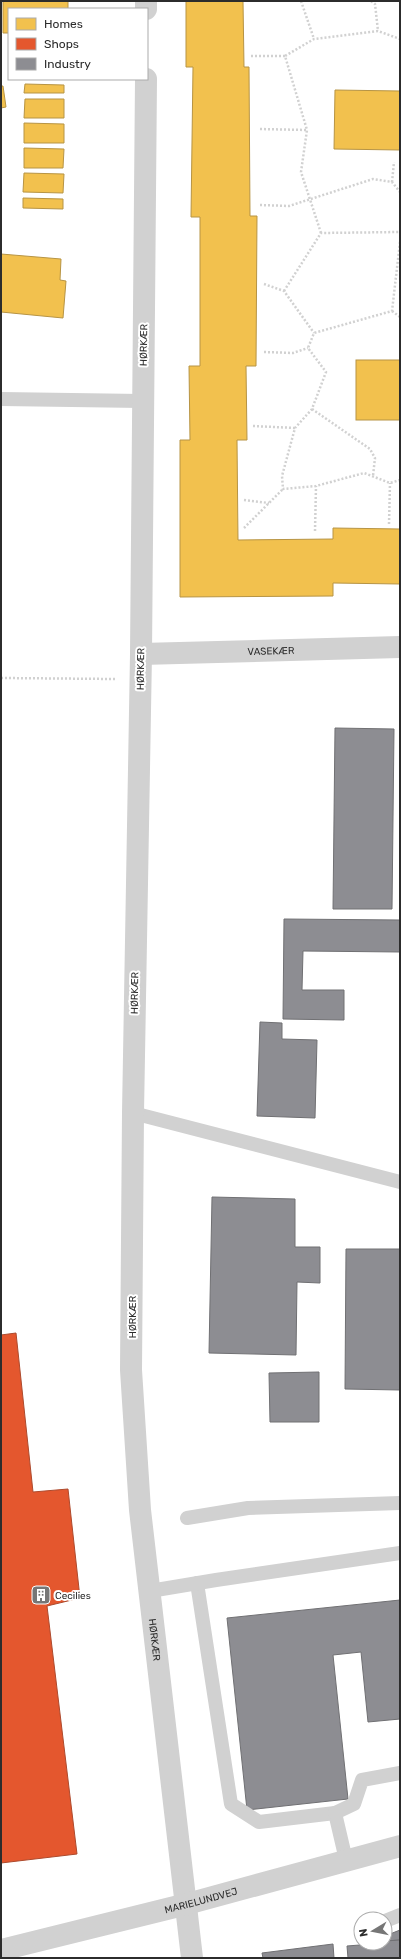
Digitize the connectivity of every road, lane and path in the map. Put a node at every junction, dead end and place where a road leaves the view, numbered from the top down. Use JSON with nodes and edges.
{"nodes":[{"id":1,"x":301,"y":1,"type":"edge"},
{"id":2,"x":371,"y":1,"type":"edge"},
{"id":3,"x":378,"y":32,"type":"junction"},
{"id":4,"x":314,"y":39,"type":"junction"},
{"id":5,"x":400,"y":39,"type":"edge"},
{"id":6,"x":251,"y":56,"type":"dead end"},
{"id":7,"x":285,"y":56,"type":"junction"},
{"id":8,"x":146,"y":80,"type":"edge"},
{"id":9,"x":260,"y":129,"type":"dead end"},
{"id":10,"x":307,"y":130,"type":"junction"},
{"id":11,"x":394,"y":162,"type":"dead end"},
{"id":12,"x":392,"y":182,"type":"junction"},
{"id":13,"x":400,"y":192,"type":"edge"},
{"id":14,"x":311,"y":200,"type":"junction"},
{"id":15,"x":260,"y":205,"type":"dead end"},
{"id":16,"x":400,"y":232,"type":"edge"},
{"id":17,"x":321,"y":233,"type":"junction"},
{"id":18,"x":400,"y":242,"type":"edge"},
{"id":19,"x":264,"y":284,"type":"dead end"},
{"id":20,"x":284,"y":291,"type":"junction"},
{"id":21,"x":392,"y":311,"type":"junction"},
{"id":22,"x":400,"y":317,"type":"edge"},
{"id":23,"x":314,"y":333,"type":"junction"},
{"id":24,"x":308,"y":348,"type":"junction"},
{"id":25,"x":264,"y":352,"type":"dead end"},
{"id":26,"x":1,"y":400,"type":"edge"},
{"id":27,"x":142,"y":401,"type":"junction"},
{"id":28,"x":312,"y":409,"type":"junction"},
{"id":29,"x":254,"y":426,"type":"dead end"},
{"id":30,"x":295,"y":428,"type":"junction"},
{"id":31,"x":372,"y":476,"type":"junction"},
{"id":32,"x":400,"y":480,"type":"edge"},
{"id":33,"x":390,"y":483,"type":"junction"},
{"id":34,"x":316,"y":486,"type":"junction"},
{"id":35,"x":283,"y":489,"type":"junction"},
{"id":36,"x":244,"y":500,"type":"dead end"},
{"id":37,"x":269,"y":503,"type":"junction"},
{"id":38,"x":388,"y":524,"type":"dead end"},
{"id":39,"x":244,"y":528,"type":"dead end"},
{"id":40,"x":316,"y":531,"type":"dead end"},
{"id":41,"x":400,"y":647,"type":"edge"},
{"id":42,"x":141,"y":654,"type":"junction"},
{"id":43,"x":1,"y":678,"type":"edge"},
{"id":44,"x":140,"y":679,"type":"junction"},
{"id":45,"x":133,"y":1113,"type":"junction"},
{"id":46,"x":400,"y":1182,"type":"edge"},
{"id":47,"x":400,"y":1503,"type":"edge"},
{"id":48,"x":188,"y":1518,"type":"dead end"},
{"id":49,"x":400,"y":1553,"type":"edge"},
{"id":50,"x":197,"y":1583,"type":"junction"},
{"id":51,"x":150,"y":1591,"type":"junction"},
{"id":52,"x":400,"y":1773,"type":"edge"},
{"id":53,"x":335,"y":1813,"type":"junction"},
{"id":54,"x":400,"y":1846,"type":"edge"},
{"id":55,"x":346,"y":1860,"type":"junction"},
{"id":56,"x":187,"y":1904,"type":"junction"},
{"id":57,"x":1,"y":1950,"type":"edge"},
{"id":58,"x":192,"y":1958,"type":"edge"}],
"edges":[{"from":1,"to":4,"type":"path"},
{"from":2,"to":3,"type":"path"},
{"from":3,"to":4,"type":"path"},
{"from":3,"to":5,"type":"path"},
{"from":4,"to":7,"type":"path"},
{"from":6,"to":7,"type":"path"},
{"from":7,"to":10,"type":"path"},
{"from":8,"to":27,"type":"street","name":"HØRKÆR"},
{"from":9,"to":10,"type":"path"},
{"from":10,"to":14,"type":"path"},
{"from":11,"to":12,"type":"path"},
{"from":12,"to":13,"type":"path"},
{"from":12,"to":14,"type":"path"},
{"from":14,"to":15,"type":"path"},
{"from":14,"to":17,"type":"path"},
{"from":16,"to":17,"type":"path"},
{"from":17,"to":20,"type":"path"},
{"from":18,"to":21,"type":"path"},
{"from":19,"to":20,"type":"path"},
{"from":20,"to":23,"type":"path"},
{"from":21,"to":22,"type":"path"},
{"from":21,"to":23,"type":"path"},
{"from":23,"to":24,"type":"path"},
{"from":24,"to":25,"type":"path"},
{"from":24,"to":28,"type":"path"},
{"from":26,"to":27,"type":"lane"},
{"from":27,"to":42,"type":"street","name":"HØRKÆR"},
{"from":28,"to":30,"type":"path"},
{"from":28,"to":31,"type":"path"},
{"from":29,"to":30,"type":"path"},
{"from":30,"to":35,"type":"path"},
{"from":31,"to":33,"type":"path"},
{"from":31,"to":34,"type":"path"},
{"from":32,"to":33,"type":"path"},
{"from":33,"to":38,"type":"path"},
{"from":34,"to":35,"type":"path"},
{"from":34,"to":40,"type":"path"},
{"from":35,"to":37,"type":"path"},
{"from":36,"to":37,"type":"path"},
{"from":37,"to":39,"type":"path"},
{"from":41,"to":42,"type":"street","name":"VASEKÆR"},
{"from":42,"to":44,"type":"street","name":"HØRKÆR"},
{"from":43,"to":44,"type":"path"},
{"from":44,"to":45,"type":"street","name":"HØRKÆR"},
{"from":45,"to":46,"type":"lane"},
{"from":45,"to":51,"type":"street","name":"HØRKÆR"},
{"from":47,"to":48,"type":"lane"},
{"from":49,"to":50,"type":"lane"},
{"from":50,"to":51,"type":"lane"},
{"from":50,"to":53,"type":"lane"},
{"from":51,"to":56,"type":"street","name":"HØRKÆR"},
{"from":52,"to":53,"type":"lane"},
{"from":53,"to":55,"type":"lane"},
{"from":54,"to":55,"type":"street","name":"MARIELUNDVEJ"},
{"from":55,"to":56,"type":"street","name":"MARIELUNDVEJ"},
{"from":56,"to":57,"type":"street","name":"MARIELUNDVEJ"},
{"from":56,"to":58,"type":"street","name":"HØRKÆR"}]}
